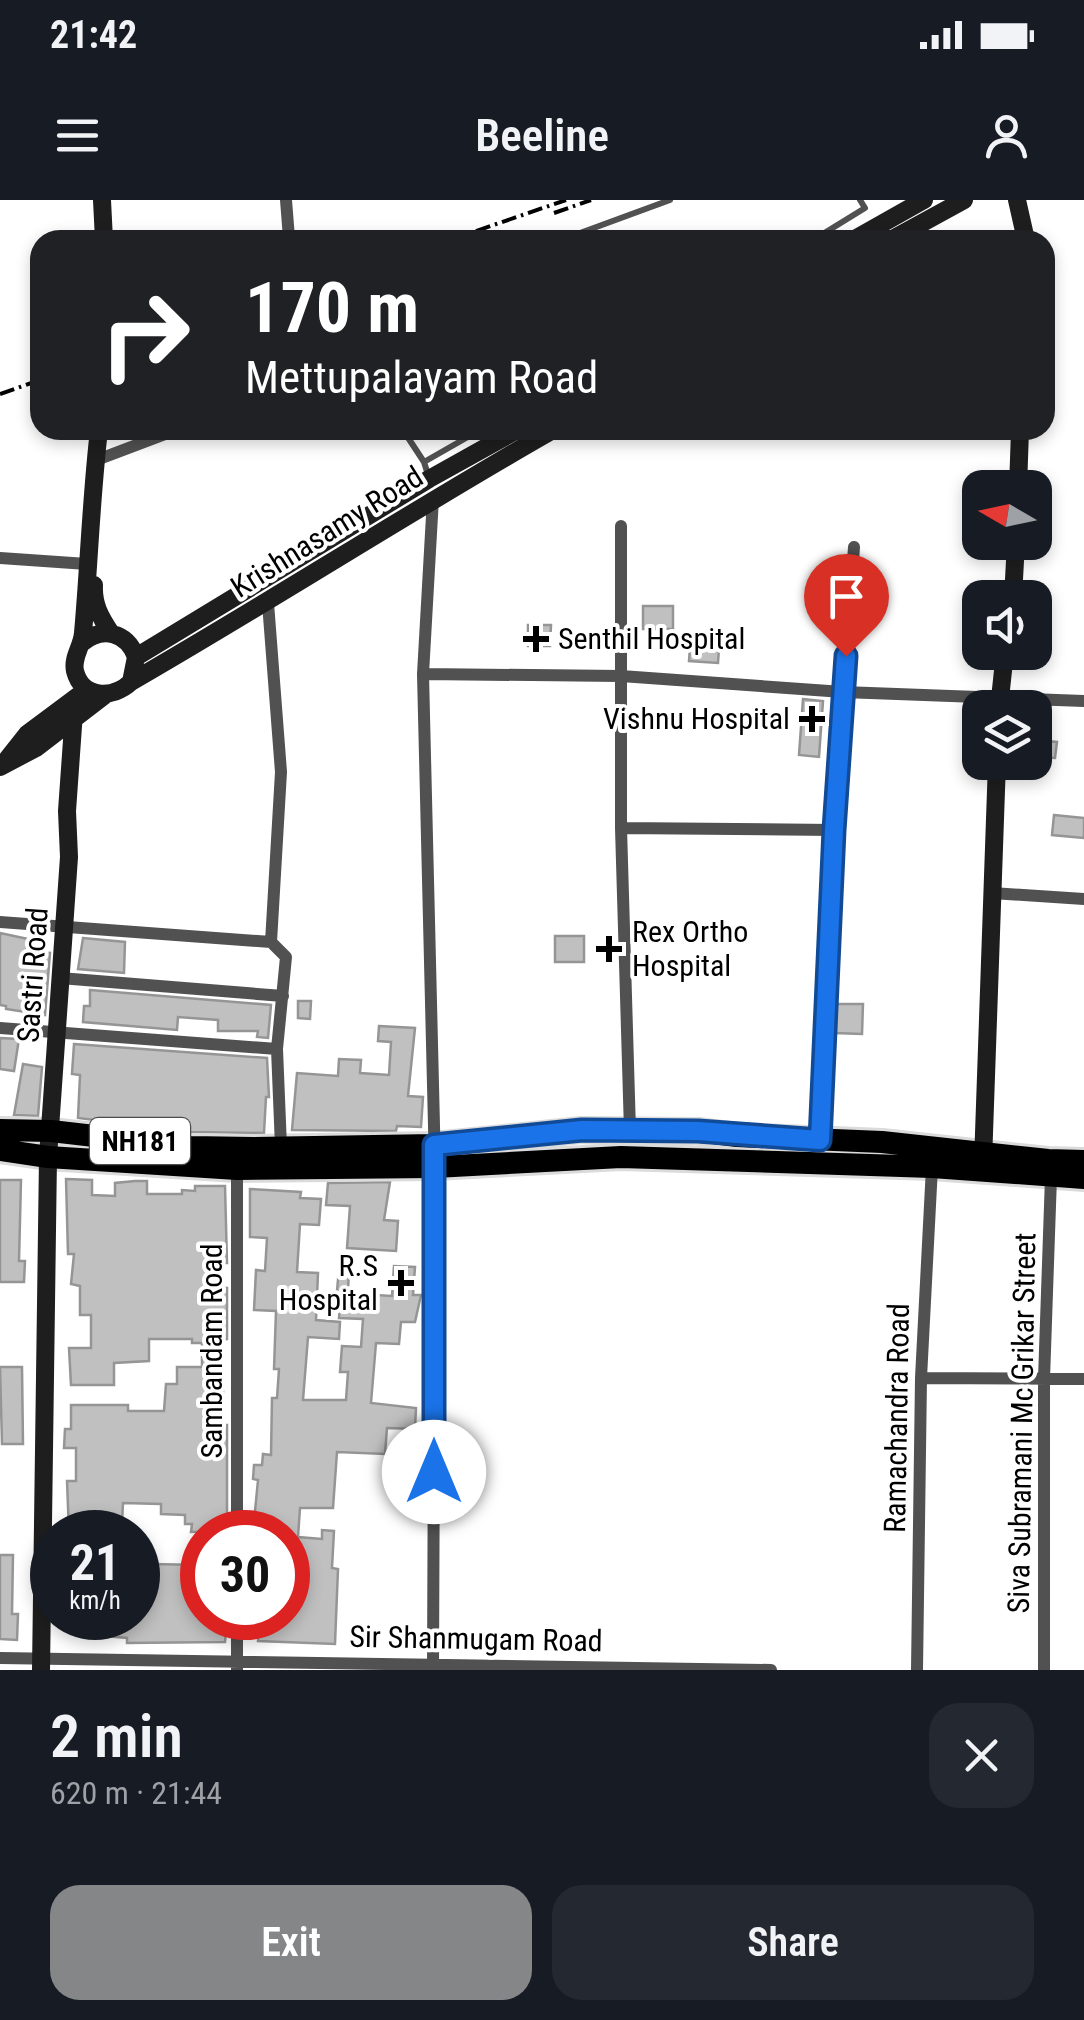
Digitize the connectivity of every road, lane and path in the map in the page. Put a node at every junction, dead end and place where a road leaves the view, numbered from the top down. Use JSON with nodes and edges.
{"nodes":[{"id":1,"x":102,"y":200,"type":"edge"},
{"id":2,"x":286,"y":200,"type":"edge"},
{"id":3,"x":670,"y":200,"type":"edge"},
{"id":4,"x":924,"y":200,"type":"edge"},
{"id":5,"x":964,"y":200,"type":"edge"},
{"id":6,"x":1017,"y":200,"type":"edge"},
{"id":7,"x":862,"y":204,"type":"edge"},
{"id":8,"x":872,"y":229,"type":"joint"},
{"id":9,"x":104,"y":230,"type":"edge"},
{"id":10,"x":288,"y":230,"type":"edge"},
{"id":11,"x":588,"y":230,"type":"edge"},
{"id":12,"x":827,"y":230,"type":"edge"},
{"id":13,"x":909,"y":230,"type":"edge"},
{"id":14,"x":1025,"y":230,"type":"edge"},
{"id":15,"x":101,"y":440,"type":"edge"},
{"id":16,"x":102,"y":440,"type":"edge"},
{"id":17,"x":150,"y":440,"type":"edge"},
{"id":18,"x":409,"y":440,"type":"edge"},
{"id":19,"x":467,"y":440,"type":"edge"},
{"id":20,"x":494,"y":440,"type":"edge"},
{"id":21,"x":535,"y":440,"type":"edge"},
{"id":22,"x":1020,"y":440,"type":"edge"},
{"id":23,"x":102,"y":458,"type":"junction"},
{"id":24,"x":427,"y":470,"type":"junction"},
{"id":25,"x":1019,"y":470,"type":"edge"},
{"id":26,"x":433,"y":498,"type":"junction"},
{"id":27,"x":621,"y":526,"type":"dead end"},
{"id":28,"x":854,"y":547,"type":"dead end"},
{"id":29,"x":0,"y":558,"type":"edge"},
{"id":30,"x":87,"y":564,"type":"junction"},
{"id":31,"x":268,"y":602,"type":"junction"},
{"id":32,"x":111,"y":633,"type":"junction"},
{"id":33,"x":82,"y":643,"type":"junction"},
{"id":34,"x":136,"y":657,"type":"junction"},
{"id":35,"x":423,"y":674,"type":"junction"},
{"id":36,"x":621,"y":676,"type":"junction"},
{"id":37,"x":130,"y":682,"type":"junction"},
{"id":38,"x":843,"y":692,"type":"junction"},
{"id":39,"x":962,"y":700,"type":"edge"},
{"id":40,"x":1052,"y":701,"type":"edge"},
{"id":41,"x":1084,"y":701,"type":"edge"},
{"id":42,"x":85,"y":702,"type":"junction"},
{"id":43,"x":1,"y":767,"type":"edge"},
{"id":44,"x":996,"y":780,"type":"edge"},
{"id":45,"x":621,"y":828,"type":"junction"},
{"id":46,"x":834,"y":830,"type":"junction"},
{"id":47,"x":992,"y":893,"type":"junction"},
{"id":48,"x":1084,"y":900,"type":"edge"},
{"id":49,"x":0,"y":922,"type":"edge"},
{"id":50,"x":64,"y":928,"type":"junction"},
{"id":51,"x":271,"y":942,"type":"junction"},
{"id":52,"x":60,"y":978,"type":"junction"},
{"id":53,"x":283,"y":996,"type":"junction"},
{"id":54,"x":0,"y":1028,"type":"edge"},
{"id":55,"x":56,"y":1033,"type":"junction"},
{"id":56,"x":277,"y":1049,"type":"junction"},
{"id":57,"x":0,"y":1130,"type":"edge"},
{"id":58,"x":51,"y":1131,"type":"junction"},
{"id":59,"x":630,"y":1131,"type":"junction"},
{"id":60,"x":820,"y":1140,"type":"junction"},
{"id":61,"x":281,"y":1147,"type":"junction"},
{"id":62,"x":0,"y":1150,"type":"edge"},
{"id":63,"x":434,"y":1156,"type":"junction"},
{"id":64,"x":48,"y":1157,"type":"junction"},
{"id":65,"x":1084,"y":1161,"type":"edge"},
{"id":66,"x":983,"y":1163,"type":"junction"},
{"id":67,"x":932,"y":1167,"type":"junction"},
{"id":68,"x":237,"y":1169,"type":"junction"},
{"id":69,"x":1051,"y":1177,"type":"junction"},
{"id":70,"x":1084,"y":1178,"type":"edge"},
{"id":71,"x":921,"y":1378,"type":"junction"},
{"id":72,"x":1044,"y":1379,"type":"junction"},
{"id":73,"x":1084,"y":1379,"type":"edge"},
{"id":74,"x":237,"y":1510,"type":"edge"},
{"id":75,"x":236,"y":1640,"type":"edge"},
{"id":76,"x":0,"y":1658,"type":"edge"},
{"id":77,"x":41,"y":1665,"type":"edge"},
{"id":78,"x":237,"y":1665,"type":"edge"},
{"id":79,"x":433,"y":1666,"type":"edge"},
{"id":80,"x":618,"y":1668,"type":"edge"},
{"id":81,"x":771,"y":1670,"type":"edge"},
{"id":82,"x":918,"y":1670,"type":"edge"},
{"id":83,"x":1044,"y":1670,"type":"edge"}],
"edges":[{"from":1,"to":9,"type":"main road"},
{"from":2,"to":10,"type":"street"},
{"from":3,"to":11,"type":"lane"},
{"from":4,"to":8,"type":"main road"},
{"from":5,"to":13,"type":"main road"},
{"from":6,"to":14,"type":"main road"},
{"from":7,"to":8,"type":"lane"},
{"from":7,"to":12,"type":"lane"},
{"from":15,"to":30,"type":"main road"},
{"from":16,"to":23,"type":"main road"},
{"from":17,"to":23,"type":"street"},
{"from":18,"to":24,"type":"lane"},
{"from":19,"to":24,"type":"lane"},
{"from":20,"to":24,"type":"main road"},
{"from":21,"to":26,"type":"main road","name":"Krishnasamy Road"},
{"from":22,"to":25,"type":"main road"},
{"from":23,"to":32,"type":"main road"},
{"from":24,"to":34,"type":"main road"},
{"from":26,"to":31,"type":"main road","name":"Krishnasamy Road"},
{"from":26,"to":35,"type":"street"},
{"from":27,"to":36,"type":"street"},
{"from":28,"to":38,"type":"street"},
{"from":29,"to":30,"type":"street"},
{"from":30,"to":33,"type":"main road"},
{"from":31,"to":37,"type":"main road","name":"Krishnasamy Road"},
{"from":31,"to":51,"type":"street"},
{"from":32,"to":33,"type":"main road"},
{"from":32,"to":34,"type":"main road"},
{"from":33,"to":42,"type":"main road"},
{"from":34,"to":37,"type":"main road"},
{"from":35,"to":36,"type":"street"},
{"from":35,"to":63,"type":"street"},
{"from":36,"to":38,"type":"street"},
{"from":36,"to":45,"type":"street"},
{"from":37,"to":42,"type":"main road"},
{"from":38,"to":39,"type":"street"},
{"from":38,"to":46,"type":"street"},
{"from":40,"to":41,"type":"street"},
{"from":42,"to":43,"type":"main road"},
{"from":42,"to":50,"type":"main road","name":"Sastri Road"},
{"from":44,"to":47,"type":"main road"},
{"from":45,"to":46,"type":"street"},
{"from":45,"to":59,"type":"street"},
{"from":46,"to":60,"type":"street"},
{"from":47,"to":48,"type":"street"},
{"from":47,"to":66,"type":"main road"},
{"from":49,"to":50,"type":"street"},
{"from":50,"to":51,"type":"street"},
{"from":50,"to":52,"type":"main road","name":"Sastri Road"},
{"from":51,"to":53,"type":"street"},
{"from":52,"to":53,"type":"street"},
{"from":52,"to":55,"type":"main road","name":"Sastri Road"},
{"from":53,"to":56,"type":"street"},
{"from":54,"to":55,"type":"street"},
{"from":55,"to":56,"type":"street"},
{"from":55,"to":58,"type":"main road","name":"Sastri Road"},
{"from":56,"to":61,"type":"street"},
{"from":57,"to":58,"type":"highway","number":"NH181"},
{"from":58,"to":61,"type":"highway","number":"NH181"},
{"from":58,"to":64,"type":"main road","name":"Sastri Road"},
{"from":59,"to":60,"type":"highway","number":"NH181"},
{"from":59,"to":63,"type":"highway","number":"NH181"},
{"from":60,"to":66,"type":"highway","number":"NH181"},
{"from":61,"to":63,"type":"highway","number":"NH181"},
{"from":62,"to":64,"type":"highway","number":"NH181"},
{"from":63,"to":67,"type":"highway","number":"NH181"},
{"from":63,"to":68,"type":"highway","number":"NH181"},
{"from":63,"to":79,"type":"street"},
{"from":64,"to":68,"type":"highway","number":"NH181"},
{"from":64,"to":77,"type":"main road","name":"Sastri Road"},
{"from":65,"to":66,"type":"highway","number":"NH181"},
{"from":66,"to":67,"type":"highway","number":"NH181"},
{"from":66,"to":69,"type":"highway","number":"NH181"},
{"from":67,"to":71,"type":"street","name":"Ramachandra Road"},
{"from":68,"to":74,"type":"street","name":"Sambandam Road"},
{"from":69,"to":70,"type":"highway","number":"NH181"},
{"from":69,"to":72,"type":"street","name":"Siva Subramani Mc Grikar Street"},
{"from":71,"to":72,"type":"street"},
{"from":71,"to":82,"type":"street","name":"Ramachandra Road"},
{"from":72,"to":73,"type":"street"},
{"from":72,"to":83,"type":"street","name":"Siva Subramani Mc Grikar Street"},
{"from":75,"to":78,"type":"street"},
{"from":76,"to":77,"type":"street","name":"Sir Shanmugam Road"},
{"from":77,"to":78,"type":"street","name":"Sir Shanmugam Road"},
{"from":78,"to":79,"type":"street","name":"Sir Shanmugam Road"},
{"from":79,"to":80,"type":"street","name":"Sir Shanmugam Road"},
{"from":80,"to":81,"type":"street","name":"Sir Shanmugam Road"}]}
